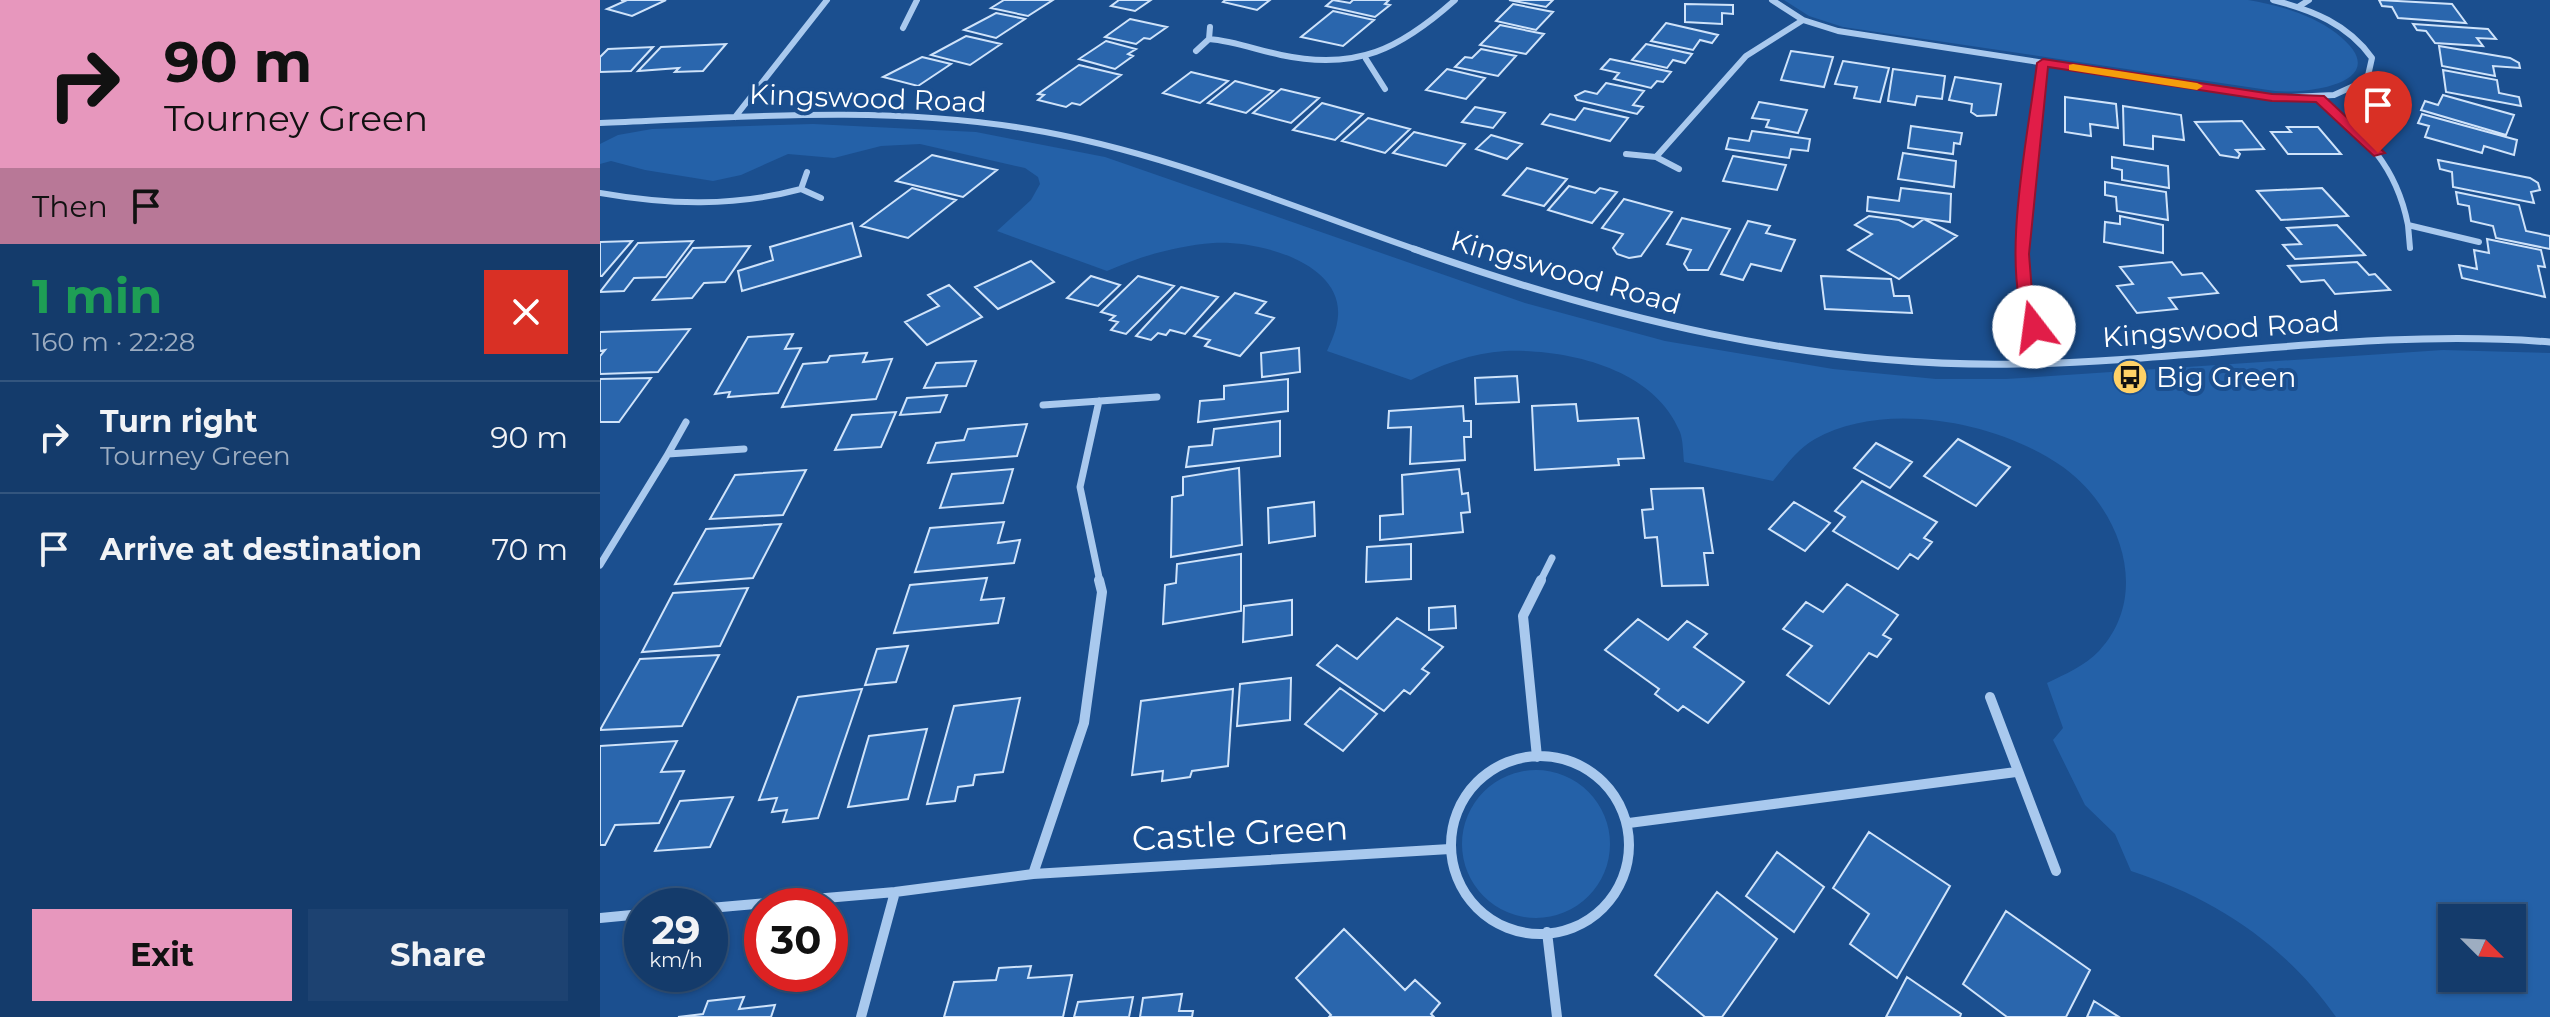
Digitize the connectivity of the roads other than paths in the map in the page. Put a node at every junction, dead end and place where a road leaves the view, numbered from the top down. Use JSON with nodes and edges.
{"nodes":[{"id":1,"x":827,"y":0,"type":"edge"},
{"id":2,"x":917,"y":0,"type":"edge"},
{"id":3,"x":1455,"y":0,"type":"edge"},
{"id":4,"x":1772,"y":0,"type":"edge"},
{"id":5,"x":2273,"y":0,"type":"edge"},
{"id":6,"x":2309,"y":0,"type":"edge"},
{"id":7,"x":2298,"y":7,"type":"junction"},
{"id":8,"x":1803,"y":20,"type":"junction"},
{"id":9,"x":1210,"y":27,"type":"dead end"},
{"id":10,"x":903,"y":28,"type":"dead end"},
{"id":11,"x":1209,"y":39,"type":"junction"},
{"id":12,"x":1196,"y":51,"type":"dead end"},
{"id":13,"x":1366,"y":59,"type":"junction"},
{"id":14,"x":2043,"y":63,"type":"junction"},
{"id":15,"x":1385,"y":89,"type":"dead end"},
{"id":16,"x":2319,"y":98,"type":"junction"},
{"id":17,"x":735,"y":117,"type":"junction"},
{"id":18,"x":601,"y":125,"type":"edge"},
{"id":19,"x":1626,"y":154,"type":"dead end"},
{"id":20,"x":1656,"y":157,"type":"junction"},
{"id":21,"x":1679,"y":169,"type":"dead end"},
{"id":22,"x":807,"y":172,"type":"dead end"},
{"id":23,"x":801,"y":189,"type":"junction"},
{"id":24,"x":600,"y":193,"type":"edge"},
{"id":25,"x":821,"y":198,"type":"dead end"},
{"id":26,"x":2408,"y":225,"type":"junction"},
{"id":27,"x":2479,"y":242,"type":"dead end"},
{"id":28,"x":2410,"y":248,"type":"dead end"},
{"id":29,"x":2550,"y":342,"type":"edge"},
{"id":30,"x":2050,"y":363,"type":"junction"},
{"id":31,"x":1157,"y":397,"type":"dead end"},
{"id":32,"x":1099,"y":401,"type":"junction"},
{"id":33,"x":1043,"y":405,"type":"dead end"},
{"id":34,"x":686,"y":422,"type":"dead end"},
{"id":35,"x":744,"y":449,"type":"dead end"},
{"id":36,"x":668,"y":454,"type":"junction"},
{"id":37,"x":1552,"y":558,"type":"dead end"},
{"id":38,"x":600,"y":565,"type":"edge"},
{"id":39,"x":1990,"y":697,"type":"dead end"},
{"id":40,"x":1537,"y":757,"type":"junction"},
{"id":41,"x":2016,"y":772,"type":"junction"},
{"id":42,"x":1629,"y":823,"type":"junction"},
{"id":43,"x":1450,"y":849,"type":"junction"},
{"id":44,"x":2056,"y":871,"type":"dead end"},
{"id":45,"x":1033,"y":874,"type":"junction"},
{"id":46,"x":895,"y":892,"type":"junction"},
{"id":47,"x":728,"y":906,"type":"edge"},
{"id":48,"x":624,"y":916,"type":"edge"},
{"id":49,"x":600,"y":918,"type":"edge"},
{"id":50,"x":1547,"y":932,"type":"junction"},
{"id":51,"x":861,"y":1017,"type":"edge"},
{"id":52,"x":1557,"y":1017,"type":"edge"}],
"edges":[{"from":1,"to":17,"type":"street","name":"Kingswood Road"},
{"from":2,"to":10,"type":"street"},
{"from":3,"to":13,"type":"street"},
{"from":4,"to":8,"type":"street"},
{"from":5,"to":7,"type":"street"},
{"from":6,"to":7,"type":"street"},
{"from":7,"to":16,"type":"street"},
{"from":8,"to":14,"type":"street"},
{"from":8,"to":20,"type":"street"},
{"from":9,"to":11,"type":"street"},
{"from":11,"to":12,"type":"street"},
{"from":11,"to":13,"type":"street"},
{"from":13,"to":15,"type":"street"},
{"from":14,"to":16,"type":"street"},
{"from":14,"to":30,"type":"street"},
{"from":16,"to":26,"type":"street"},
{"from":17,"to":18,"type":"street"},
{"from":17,"to":30,"type":"street","name":"Kingswood Road"},
{"from":19,"to":20,"type":"street"},
{"from":20,"to":21,"type":"street"},
{"from":22,"to":23,"type":"street"},
{"from":23,"to":24,"type":"street"},
{"from":23,"to":25,"type":"street"},
{"from":26,"to":27,"type":"street"},
{"from":26,"to":28,"type":"street"},
{"from":29,"to":30,"type":"street","name":"Kingswood Road"},
{"from":31,"to":32,"type":"street"},
{"from":32,"to":33,"type":"street"},
{"from":32,"to":45,"type":"street"},
{"from":34,"to":36,"type":"street"},
{"from":35,"to":36,"type":"street"},
{"from":36,"to":38,"type":"street"},
{"from":37,"to":40,"type":"street"},
{"from":39,"to":41,"type":"street"},
{"from":40,"to":42,"type":"street"},
{"from":40,"to":43,"type":"street"},
{"from":41,"to":42,"type":"street"},
{"from":41,"to":44,"type":"street"},
{"from":42,"to":50,"type":"street"},
{"from":43,"to":45,"type":"street","name":"Castle Green"},
{"from":43,"to":50,"type":"street"},
{"from":45,"to":46,"type":"street","name":"Castle Green"},
{"from":46,"to":47,"type":"street","name":"Castle Green"},
{"from":46,"to":51,"type":"street"},
{"from":48,"to":49,"type":"street"},
{"from":50,"to":52,"type":"street"}]}
